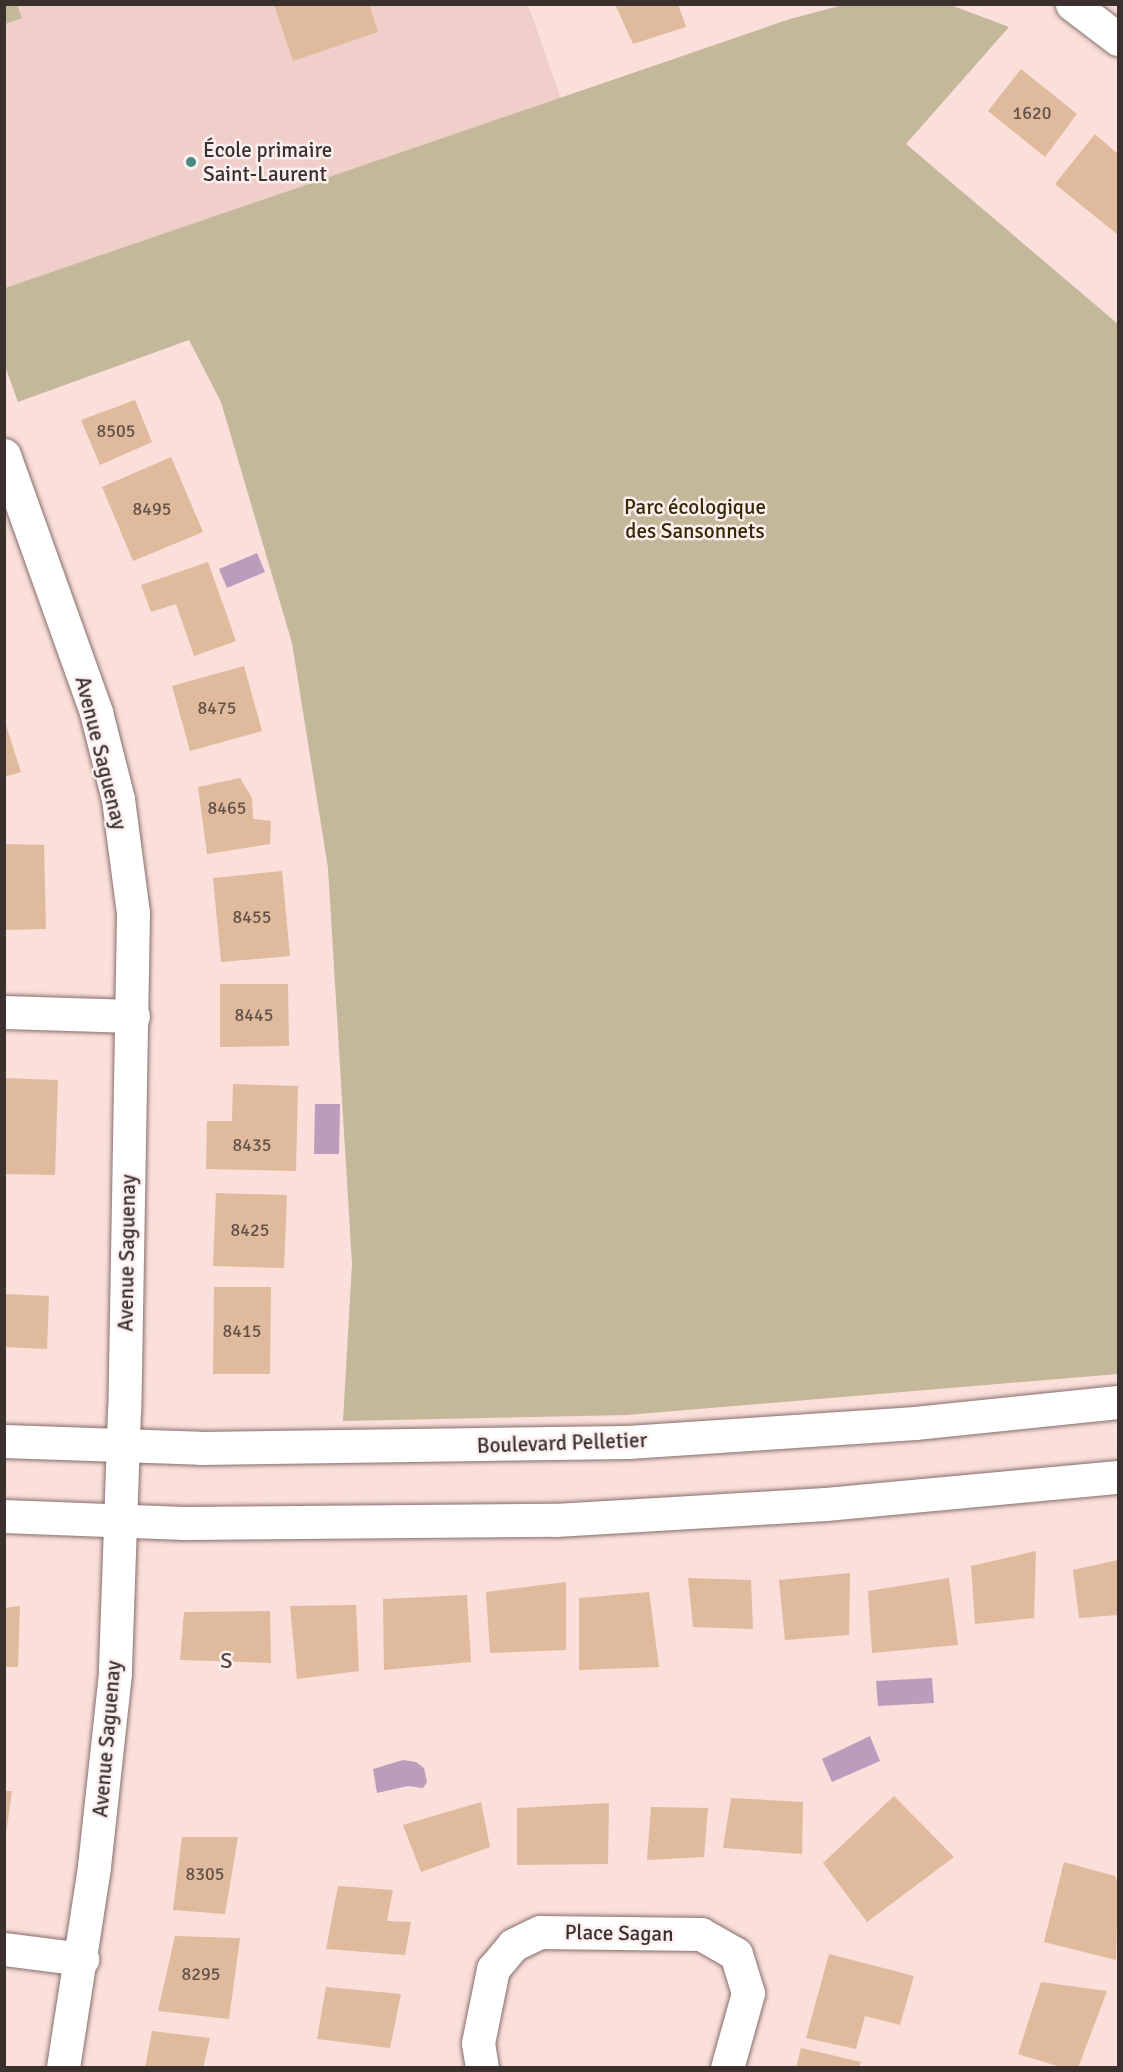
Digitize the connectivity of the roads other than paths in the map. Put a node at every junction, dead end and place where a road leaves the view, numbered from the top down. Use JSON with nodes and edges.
{"nodes":[{"id":1,"x":1072,"y":4,"type":"edge"},
{"id":2,"x":1119,"y":39,"type":"edge"},
{"id":3,"x":4,"y":455,"type":"edge"},
{"id":4,"x":4,"y":1012,"type":"edge"},
{"id":5,"x":133,"y":1016,"type":"junction"},
{"id":6,"x":1119,"y":1402,"type":"edge"},
{"id":7,"x":4,"y":1441,"type":"edge"},
{"id":8,"x":123,"y":1446,"type":"junction"},
{"id":9,"x":1119,"y":1478,"type":"edge"},
{"id":10,"x":4,"y":1516,"type":"edge"},
{"id":11,"x":120,"y":1522,"type":"junction"},
{"id":12,"x":4,"y":1949,"type":"edge"},
{"id":13,"x":82,"y":1959,"type":"junction"},
{"id":14,"x":63,"y":2067,"type":"edge"},
{"id":15,"x":483,"y":2067,"type":"edge"},
{"id":16,"x":727,"y":2067,"type":"edge"}],
"edges":[{"from":1,"to":2,"type":"street"},
{"from":3,"to":5,"type":"street","name":"Avenue Saguenay"},
{"from":4,"to":5,"type":"street"},
{"from":5,"to":8,"type":"street","name":"Avenue Saguenay"},
{"from":6,"to":8,"type":"street","name":"Boulevard Pelletier"},
{"from":7,"to":8,"type":"street","name":"Boulevard Pelletier"},
{"from":8,"to":11,"type":"street","name":"Avenue Saguenay"},
{"from":9,"to":11,"type":"street"},
{"from":10,"to":11,"type":"street"},
{"from":11,"to":13,"type":"street","name":"Avenue Saguenay"},
{"from":12,"to":13,"type":"street"},
{"from":13,"to":14,"type":"street","name":"Avenue Saguenay"},
{"from":15,"to":16,"type":"street","name":"Place Sagan"}]}
